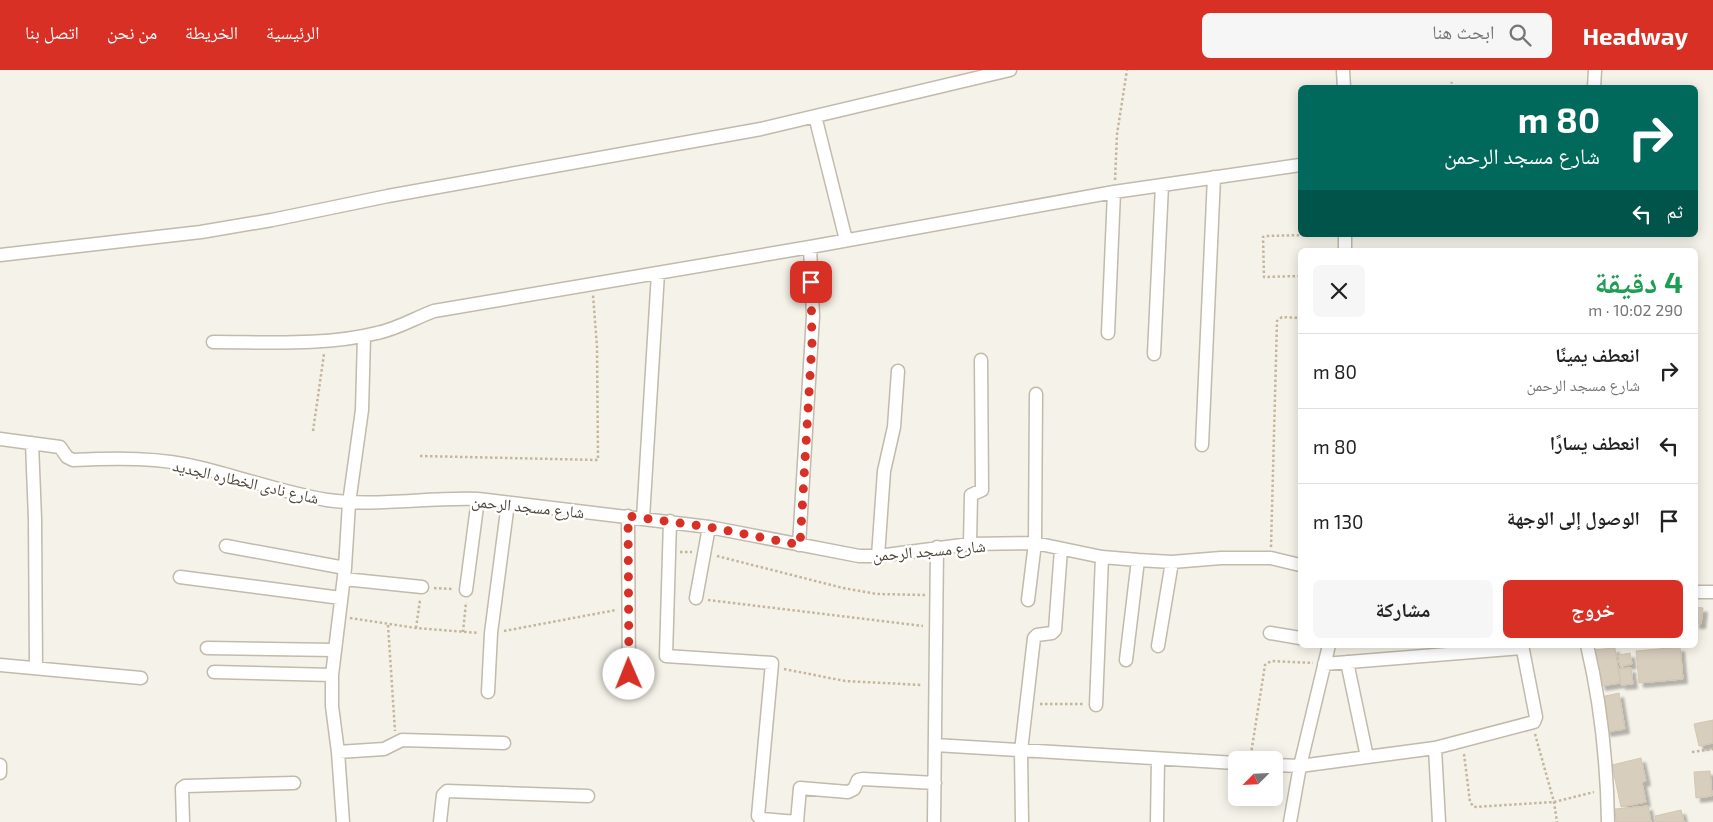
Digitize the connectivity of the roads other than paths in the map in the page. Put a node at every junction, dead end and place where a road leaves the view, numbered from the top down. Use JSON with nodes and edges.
{"nodes":[{"id":1,"x":1010,"y":70,"type":"edge"},
{"id":2,"x":1343,"y":70,"type":"edge"},
{"id":3,"x":1595,"y":70,"type":"edge"},
{"id":4,"x":1344,"y":85,"type":"edge"},
{"id":5,"x":1594,"y":85,"type":"edge"},
{"id":6,"x":815,"y":116,"type":"junction"},
{"id":7,"x":1298,"y":165,"type":"edge"},
{"id":8,"x":1214,"y":177,"type":"junction"},
{"id":9,"x":1162,"y":184,"type":"junction"},
{"id":10,"x":1114,"y":192,"type":"junction"},
{"id":11,"x":846,"y":240,"type":"junction"},
{"id":12,"x":810,"y":248,"type":"junction"},
{"id":13,"x":0,"y":255,"type":"edge"},
{"id":14,"x":658,"y":273,"type":"junction"},
{"id":15,"x":1108,"y":334,"type":"dead end"},
{"id":16,"x":364,"y":336,"type":"junction"},
{"id":17,"x":213,"y":342,"type":"dead end"},
{"id":18,"x":1154,"y":354,"type":"dead end"},
{"id":19,"x":981,"y":360,"type":"dead end"},
{"id":20,"x":898,"y":370,"type":"dead end"},
{"id":21,"x":1036,"y":394,"type":"dead end"},
{"id":22,"x":0,"y":439,"type":"edge"},
{"id":23,"x":32,"y":443,"type":"junction"},
{"id":24,"x":1202,"y":445,"type":"dead end"},
{"id":25,"x":478,"y":500,"type":"junction"},
{"id":26,"x":350,"y":503,"type":"junction"},
{"id":27,"x":508,"y":503,"type":"junction"},
{"id":28,"x":628,"y":516,"type":"junction"},
{"id":29,"x":643,"y":518,"type":"junction"},
{"id":30,"x":670,"y":521,"type":"junction"},
{"id":31,"x":709,"y":527,"type":"junction"},
{"id":32,"x":1035,"y":543,"type":"junction"},
{"id":33,"x":970,"y":544,"type":"junction"},
{"id":34,"x":800,"y":545,"type":"junction"},
{"id":35,"x":226,"y":546,"type":"dead end"},
{"id":36,"x":937,"y":547,"type":"junction"},
{"id":37,"x":1061,"y":549,"type":"junction"},
{"id":38,"x":878,"y":556,"type":"junction"},
{"id":39,"x":1102,"y":556,"type":"junction"},
{"id":40,"x":1138,"y":560,"type":"junction"},
{"id":41,"x":1172,"y":562,"type":"junction"},
{"id":42,"x":1298,"y":565,"type":"edge"},
{"id":43,"x":345,"y":573,"type":"junction"},
{"id":44,"x":180,"y":577,"type":"dead end"},
{"id":45,"x":422,"y":587,"type":"road end"},
{"id":46,"x":466,"y":590,"type":"road end"},
{"id":47,"x":1698,"y":592,"type":"edge"},
{"id":48,"x":1713,"y":592,"type":"edge"},
{"id":49,"x":341,"y":598,"type":"junction"},
{"id":50,"x":696,"y":598,"type":"road end"},
{"id":51,"x":1028,"y":600,"type":"dead end"},
{"id":52,"x":1270,"y":633,"type":"dead end"},
{"id":53,"x":1298,"y":638,"type":"edge"},
{"id":54,"x":1158,"y":646,"type":"dead end"},
{"id":55,"x":208,"y":648,"type":"dead end"},
{"id":56,"x":1328,"y":648,"type":"edge"},
{"id":57,"x":1500,"y":648,"type":"edge"},
{"id":58,"x":1522,"y":648,"type":"edge"},
{"id":59,"x":1588,"y":648,"type":"edge"},
{"id":60,"x":334,"y":650,"type":"junction"},
{"id":61,"x":1126,"y":660,"type":"dead end"},
{"id":62,"x":1347,"y":662,"type":"junction"},
{"id":63,"x":1324,"y":664,"type":"junction"},
{"id":64,"x":0,"y":665,"type":"edge"},
{"id":65,"x":36,"y":668,"type":"junction"},
{"id":66,"x":214,"y":672,"type":"dead end"},
{"id":67,"x":332,"y":675,"type":"junction"},
{"id":68,"x":140,"y":678,"type":"dead end"},
{"id":69,"x":629,"y":691,"type":"dead end"},
{"id":70,"x":488,"y":692,"type":"dead end"},
{"id":71,"x":1096,"y":704,"type":"road end"},
{"id":72,"x":504,"y":743,"type":"dead end"},
{"id":73,"x":935,"y":745,"type":"junction"},
{"id":74,"x":1435,"y":748,"type":"junction"},
{"id":75,"x":1021,"y":751,"type":"junction"},
{"id":76,"x":338,"y":752,"type":"junction"},
{"id":77,"x":1367,"y":756,"type":"junction"},
{"id":78,"x":1158,"y":759,"type":"junction"},
{"id":79,"x":1228,"y":763,"type":"edge"},
{"id":80,"x":0,"y":765,"type":"edge"},
{"id":81,"x":1283,"y":765,"type":"edge"},
{"id":82,"x":1300,"y":766,"type":"junction"},
{"id":83,"x":0,"y":773,"type":"edge"},
{"id":84,"x":294,"y":783,"type":"dead end"},
{"id":85,"x":935,"y":783,"type":"junction"},
{"id":86,"x":588,"y":796,"type":"dead end"},
{"id":87,"x":183,"y":822,"type":"edge"},
{"id":88,"x":343,"y":822,"type":"edge"},
{"id":89,"x":440,"y":822,"type":"edge"},
{"id":90,"x":796,"y":822,"type":"edge"},
{"id":91,"x":934,"y":822,"type":"edge"},
{"id":92,"x":1022,"y":822,"type":"edge"},
{"id":93,"x":1157,"y":822,"type":"edge"},
{"id":94,"x":1290,"y":822,"type":"edge"},
{"id":95,"x":1438,"y":822,"type":"edge"},
{"id":96,"x":1608,"y":822,"type":"edge"}],
"edges":[{"from":1,"to":6,"type":"street"},
{"from":2,"to":4,"type":"street"},
{"from":3,"to":5,"type":"street"},
{"from":6,"to":11,"type":"street"},
{"from":6,"to":13,"type":"street"},
{"from":7,"to":8,"type":"street"},
{"from":8,"to":9,"type":"street"},
{"from":8,"to":24,"type":"street"},
{"from":9,"to":10,"type":"street"},
{"from":9,"to":18,"type":"street"},
{"from":10,"to":11,"type":"street"},
{"from":10,"to":15,"type":"street"},
{"from":11,"to":12,"type":"street"},
{"from":12,"to":14,"type":"street"},
{"from":12,"to":34,"type":"street"},
{"from":14,"to":16,"type":"street"},
{"from":14,"to":29,"type":"street"},
{"from":16,"to":17,"type":"street"},
{"from":16,"to":26,"type":"street"},
{"from":19,"to":33,"type":"street"},
{"from":20,"to":38,"type":"street"},
{"from":21,"to":32,"type":"street"},
{"from":22,"to":23,"type":"street","name":"شارع نادى الخطاره الجديد"},
{"from":23,"to":26,"type":"street","name":"شارع نادى الخطاره الجديد"},
{"from":23,"to":65,"type":"street"},
{"from":25,"to":26,"type":"street","name":"شارع مسجد الرحمن"},
{"from":25,"to":27,"type":"street","name":"شارع مسجد الرحمن"},
{"from":25,"to":46,"type":"street"},
{"from":26,"to":43,"type":"street"},
{"from":27,"to":28,"type":"street","name":"شارع مسجد الرحمن"},
{"from":27,"to":70,"type":"street"},
{"from":28,"to":29,"type":"street","name":"شارع مسجد الرحمن"},
{"from":28,"to":69,"type":"street"},
{"from":29,"to":30,"type":"street","name":"شارع مسجد الرحمن"},
{"from":30,"to":31,"type":"street","name":"شارع مسجد الرحمن"},
{"from":30,"to":90,"type":"street"},
{"from":31,"to":34,"type":"street","name":"شارع مسجد الرحمن"},
{"from":31,"to":50,"type":"street"},
{"from":32,"to":33,"type":"street","name":"شارع مسجد الرحمن"},
{"from":32,"to":37,"type":"street","name":"شارع مسجد الرحمن"},
{"from":32,"to":51,"type":"street"},
{"from":33,"to":36,"type":"street","name":"شارع مسجد الرحمن"},
{"from":34,"to":38,"type":"street","name":"شارع مسجد الرحمن"},
{"from":35,"to":43,"type":"street"},
{"from":36,"to":38,"type":"street","name":"شارع مسجد الرحمن"},
{"from":36,"to":73,"type":"street"},
{"from":37,"to":39,"type":"street","name":"شارع مسجد الرحمن"},
{"from":37,"to":75,"type":"street"},
{"from":39,"to":40,"type":"street","name":"شارع مسجد الرحمن"},
{"from":39,"to":71,"type":"street"},
{"from":40,"to":41,"type":"street","name":"شارع مسجد الرحمن"},
{"from":40,"to":61,"type":"street"},
{"from":41,"to":42,"type":"street","name":"شارع مسجد الرحمن"},
{"from":41,"to":54,"type":"street"},
{"from":43,"to":45,"type":"street"},
{"from":43,"to":49,"type":"street"},
{"from":44,"to":49,"type":"street"},
{"from":47,"to":48,"type":"street"},
{"from":49,"to":60,"type":"street"},
{"from":52,"to":53,"type":"street"},
{"from":55,"to":60,"type":"street"},
{"from":56,"to":63,"type":"street"},
{"from":57,"to":62,"type":"street"},
{"from":58,"to":74,"type":"street"},
{"from":59,"to":96,"type":"street"},
{"from":60,"to":67,"type":"street"},
{"from":62,"to":63,"type":"street"},
{"from":62,"to":77,"type":"street"},
{"from":63,"to":82,"type":"street"},
{"from":64,"to":65,"type":"street"},
{"from":65,"to":68,"type":"street"},
{"from":66,"to":67,"type":"street"},
{"from":67,"to":76,"type":"street"},
{"from":72,"to":76,"type":"street"},
{"from":73,"to":75,"type":"street"},
{"from":73,"to":85,"type":"street"},
{"from":74,"to":77,"type":"street"},
{"from":74,"to":95,"type":"street"},
{"from":75,"to":78,"type":"street"},
{"from":75,"to":92,"type":"street"},
{"from":76,"to":88,"type":"street"},
{"from":77,"to":82,"type":"street"},
{"from":78,"to":79,"type":"street"},
{"from":78,"to":93,"type":"street"},
{"from":80,"to":83,"type":"street"},
{"from":81,"to":82,"type":"street"},
{"from":82,"to":94,"type":"street"},
{"from":84,"to":87,"type":"street"},
{"from":85,"to":90,"type":"street"},
{"from":85,"to":91,"type":"street"},
{"from":86,"to":89,"type":"street"}]}
